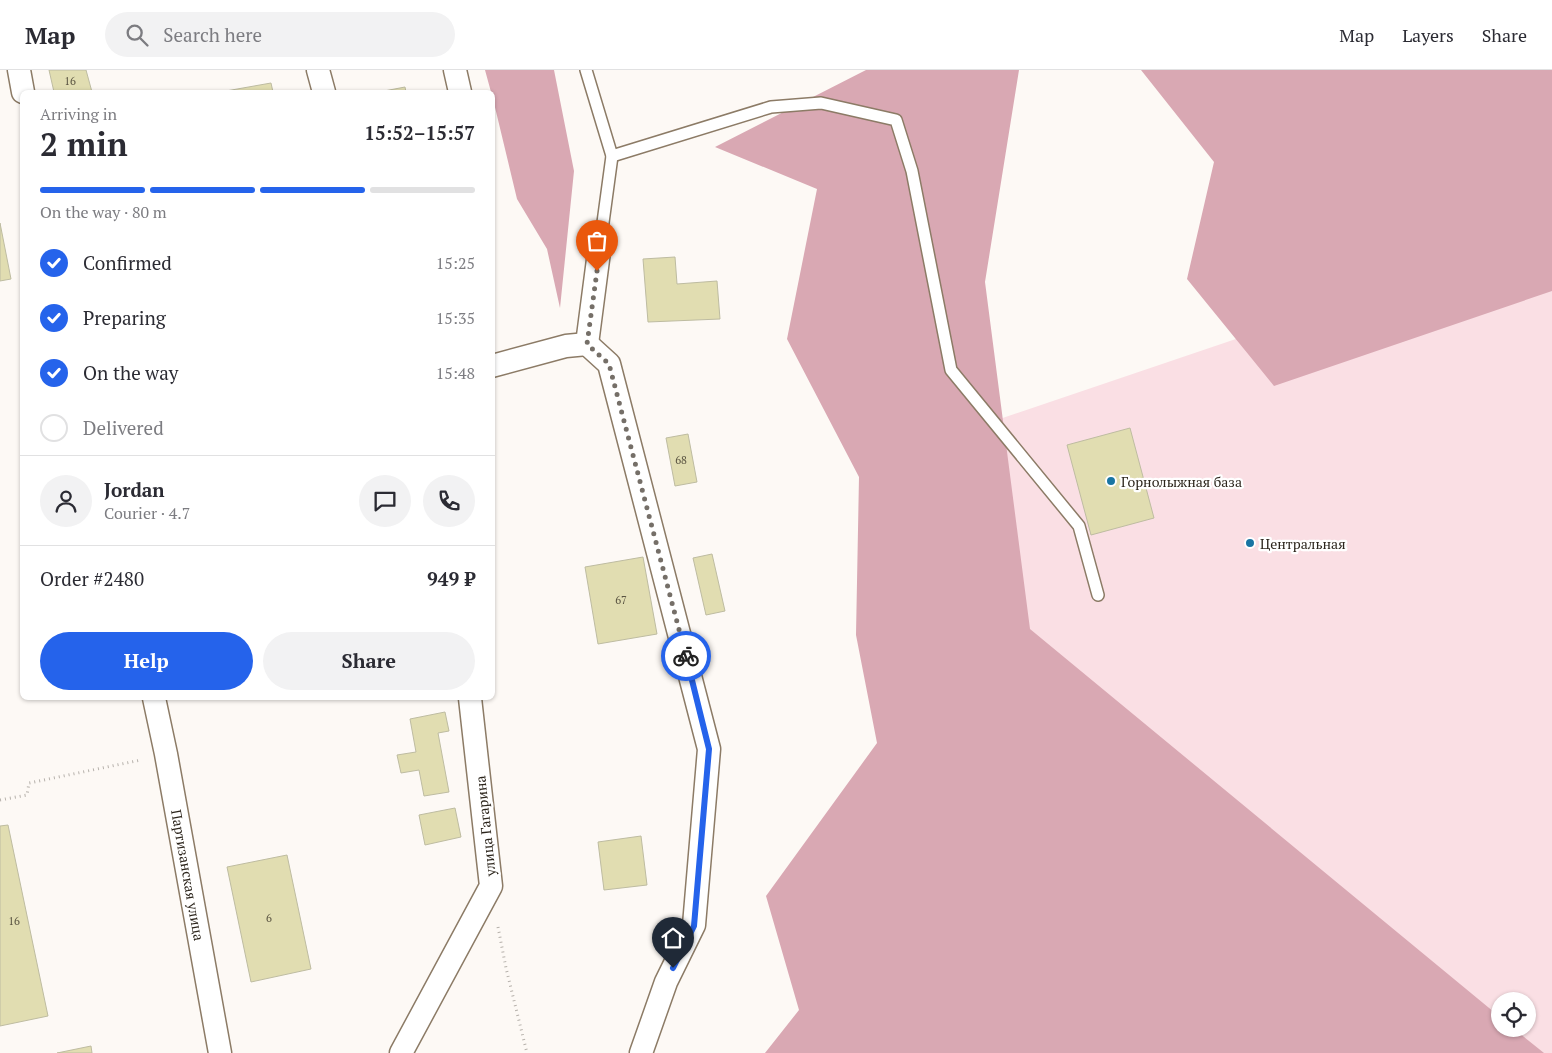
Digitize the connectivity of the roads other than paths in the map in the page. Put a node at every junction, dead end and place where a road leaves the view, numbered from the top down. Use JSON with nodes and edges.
{"nodes":[{"id":1,"x":19,"y":70,"type":"edge"},
{"id":2,"x":318,"y":70,"type":"edge"},
{"id":3,"x":455,"y":70,"type":"edge"},
{"id":4,"x":586,"y":70,"type":"edge"},
{"id":5,"x":23,"y":90,"type":"edge"},
{"id":6,"x":323,"y":90,"type":"edge"},
{"id":7,"x":460,"y":90,"type":"edge"},
{"id":8,"x":612,"y":156,"type":"junction"},
{"id":9,"x":599,"y":252,"type":"joint"},
{"id":10,"x":587,"y":344,"type":"junction"},
{"id":11,"x":495,"y":365,"type":"edge"},
{"id":12,"x":1098,"y":595,"type":"dead end"},
{"id":13,"x":154,"y":700,"type":"edge"},
{"id":14,"x":470,"y":700,"type":"edge"},
{"id":15,"x":220,"y":1053,"type":"edge"},
{"id":16,"x":401,"y":1053,"type":"edge"},
{"id":17,"x":641,"y":1053,"type":"edge"}],
"edges":[{"from":1,"to":5,"type":"street"},
{"from":2,"to":6,"type":"street"},
{"from":3,"to":7,"type":"street"},
{"from":4,"to":8,"type":"lane"},
{"from":8,"to":9,"type":"lane"},
{"from":8,"to":12,"type":"lane"},
{"from":9,"to":10,"type":"street"},
{"from":10,"to":11,"type":"street"},
{"from":10,"to":17,"type":"street"},
{"from":13,"to":15,"type":"street","name":"Партизанская улица"},
{"from":14,"to":16,"type":"street","name":"улица Гагарина"}]}
